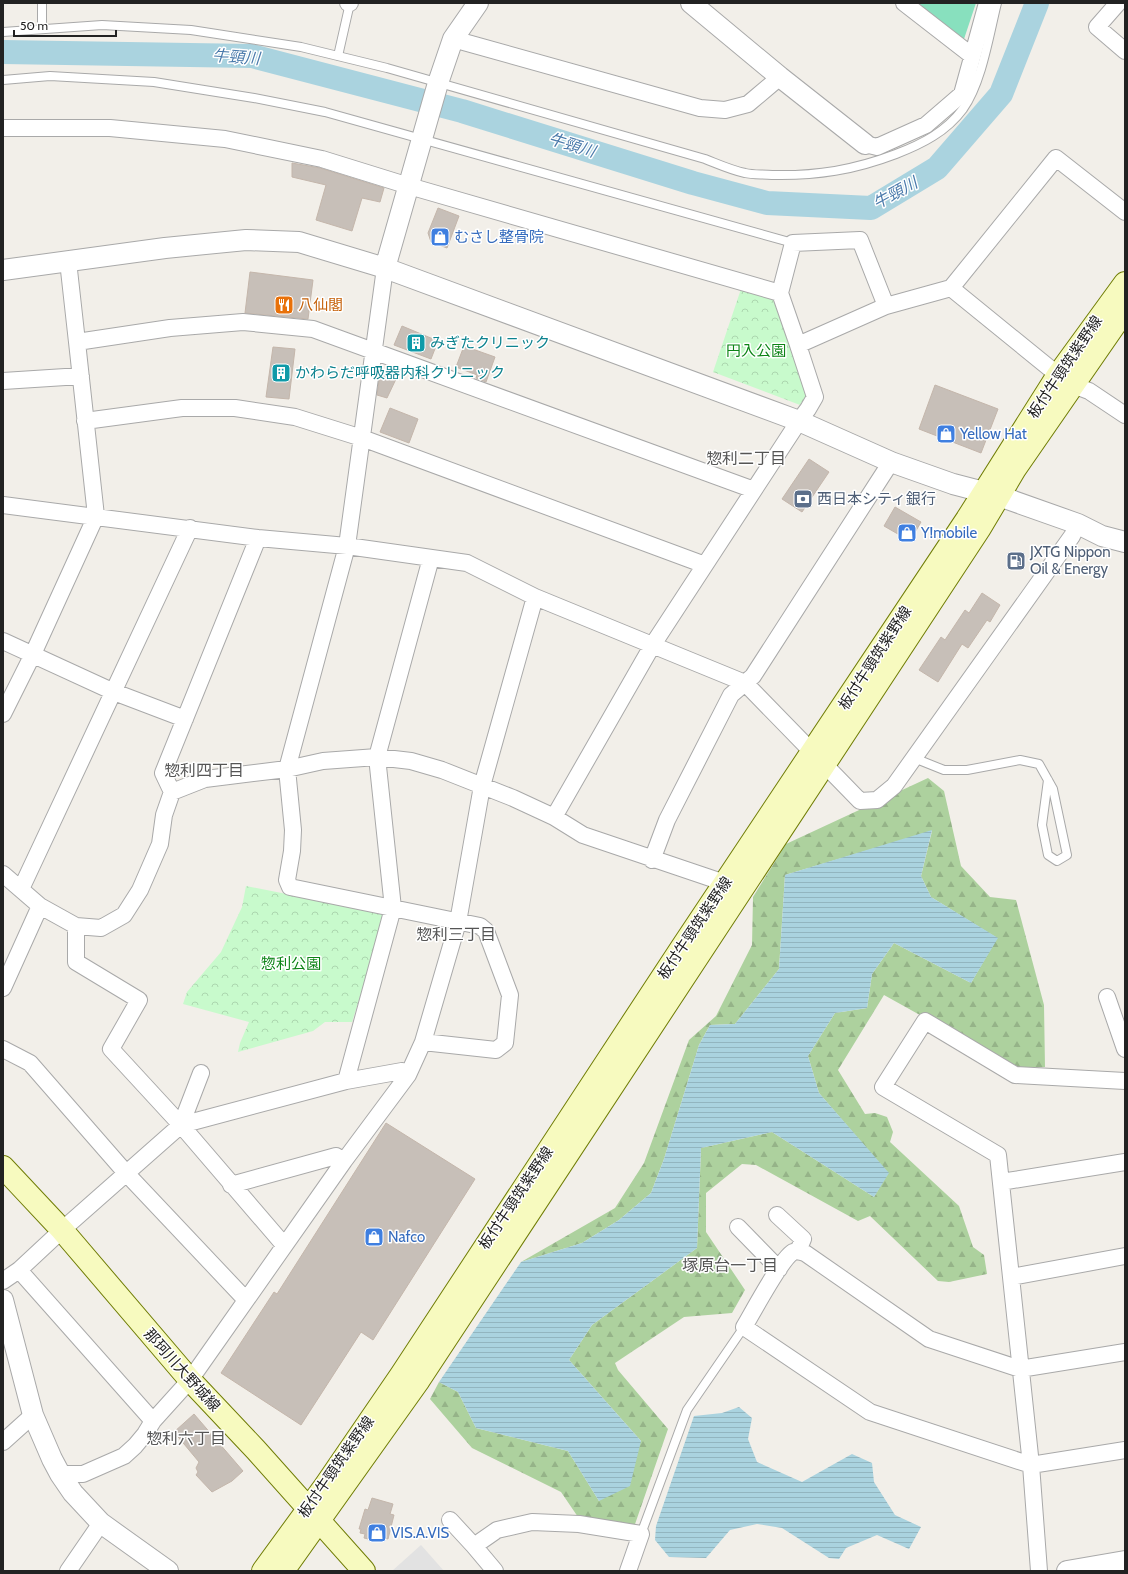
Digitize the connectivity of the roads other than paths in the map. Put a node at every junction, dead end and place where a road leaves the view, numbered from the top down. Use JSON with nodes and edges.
{"nodes":[{"id":1,"x":42,"y":3,"type":"edge"},
{"id":2,"x":349,"y":3,"type":"edge"},
{"id":3,"x":478,"y":3,"type":"edge"},
{"id":4,"x":904,"y":3,"type":"edge"},
{"id":5,"x":987,"y":3,"type":"edge"},
{"id":6,"x":997,"y":3,"type":"edge"},
{"id":7,"x":1118,"y":3,"type":"edge"},
{"id":8,"x":702,"y":6,"type":"edge"},
{"id":9,"x":42,"y":29,"type":"junction"},
{"id":10,"x":3,"y":32,"type":"edge"},
{"id":11,"x":453,"y":39,"type":"junction"},
{"id":12,"x":1125,"y":51,"type":"edge"},
{"id":13,"x":972,"y":55,"type":"junction"},
{"id":14,"x":338,"y":56,"type":"junction"},
{"id":15,"x":780,"y":77,"type":"junction"},
{"id":16,"x":3,"y":80,"type":"edge"},
{"id":17,"x":439,"y":80,"type":"junction"},
{"id":18,"x":3,"y":128,"type":"edge"},
{"id":19,"x":422,"y":138,"type":"junction"},
{"id":20,"x":865,"y":144,"type":"joint"},
{"id":21,"x":409,"y":186,"type":"junction"},
{"id":22,"x":1125,"y":212,"type":"edge"},
{"id":23,"x":794,"y":244,"type":"junction"},
{"id":24,"x":68,"y":261,"type":"junction"},
{"id":25,"x":385,"y":268,"type":"junction"},
{"id":26,"x":3,"y":270,"type":"edge"},
{"id":27,"x":1125,"y":283,"type":"edge"},
{"id":28,"x":951,"y":288,"type":"junction"},
{"id":29,"x":780,"y":293,"type":"junction"},
{"id":30,"x":886,"y":306,"type":"junction"},
{"id":31,"x":1125,"y":310,"type":"edge"},
{"id":32,"x":77,"y":342,"type":"junction"},
{"id":33,"x":798,"y":345,"type":"junction"},
{"id":34,"x":374,"y":350,"type":"junction"},
{"id":35,"x":81,"y":376,"type":"junction"},
{"id":36,"x":1066,"y":380,"type":"junction"},
{"id":37,"x":3,"y":381,"type":"edge"},
{"id":38,"x":1125,"y":415,"type":"edge"},
{"id":39,"x":86,"y":421,"type":"junction"},
{"id":40,"x":799,"y":421,"type":"junction"},
{"id":41,"x":362,"y":438,"type":"junction"},
{"id":42,"x":891,"y":462,"type":"junction"},
{"id":43,"x":754,"y":490,"type":"junction"},
{"id":44,"x":992,"y":494,"type":"junction"},
{"id":45,"x":3,"y":506,"type":"edge"},
{"id":46,"x":96,"y":516,"type":"junction"},
{"id":47,"x":1078,"y":524,"type":"junction"},
{"id":48,"x":190,"y":528,"type":"junction"},
{"id":49,"x":258,"y":538,"type":"junction"},
{"id":50,"x":1125,"y":542,"type":"edge"},
{"id":51,"x":347,"y":546,"type":"junction"},
{"id":52,"x":431,"y":558,"type":"junction"},
{"id":53,"x":705,"y":565,"type":"junction"},
{"id":54,"x":535,"y":597,"type":"junction"},
{"id":55,"x":3,"y":640,"type":"edge"},
{"id":56,"x":652,"y":646,"type":"junction"},
{"id":57,"x":33,"y":654,"type":"junction"},
{"id":58,"x":745,"y":683,"type":"junction"},
{"id":59,"x":114,"y":692,"type":"junction"},
{"id":60,"x":3,"y":714,"type":"edge"},
{"id":61,"x":185,"y":720,"type":"junction"},
{"id":62,"x":377,"y":757,"type":"junction"},
{"id":63,"x":819,"y":758,"type":"junction"},
{"id":64,"x":914,"y":758,"type":"junction"},
{"id":65,"x":287,"y":769,"type":"junction"},
{"id":66,"x":1048,"y":780,"type":"junction"},
{"id":67,"x":482,"y":786,"type":"junction"},
{"id":68,"x":172,"y":792,"type":"junction"},
{"id":69,"x":554,"y":817,"type":"junction"},
{"id":70,"x":652,"y":860,"type":"junction"},
{"id":71,"x":3,"y":874,"type":"edge"},
{"id":72,"x":725,"y":883,"type":"junction"},
{"id":73,"x":21,"y":889,"type":"junction"},
{"id":74,"x":40,"y":906,"type":"junction"},
{"id":75,"x":393,"y":908,"type":"junction"},
{"id":76,"x":458,"y":922,"type":"junction"},
{"id":77,"x":76,"y":926,"type":"junction"},
{"id":78,"x":3,"y":988,"type":"edge"},
{"id":79,"x":1107,"y":996,"type":"dead end"},
{"id":80,"x":423,"y":1042,"type":"junction"},
{"id":81,"x":3,"y":1049,"type":"edge"},
{"id":82,"x":1125,"y":1049,"type":"edge"},
{"id":83,"x":201,"y":1073,"type":"dead end"},
{"id":84,"x":408,"y":1075,"type":"junction"},
{"id":85,"x":346,"y":1081,"type":"junction"},
{"id":86,"x":1125,"y":1081,"type":"edge"},
{"id":87,"x":180,"y":1125,"type":"junction"},
{"id":88,"x":344,"y":1161,"type":"junction"},
{"id":89,"x":1125,"y":1162,"type":"edge"},
{"id":90,"x":3,"y":1166,"type":"edge"},
{"id":91,"x":126,"y":1173,"type":"junction"},
{"id":92,"x":1001,"y":1182,"type":"junction"},
{"id":93,"x":231,"y":1185,"type":"junction"},
{"id":94,"x":777,"y":1215,"type":"dead end"},
{"id":95,"x":738,"y":1227,"type":"dead end"},
{"id":96,"x":62,"y":1230,"type":"junction"},
{"id":97,"x":284,"y":1245,"type":"junction"},
{"id":98,"x":798,"y":1250,"type":"junction"},
{"id":99,"x":1125,"y":1256,"type":"edge"},
{"id":100,"x":779,"y":1269,"type":"junction"},
{"id":101,"x":19,"y":1270,"type":"junction"},
{"id":102,"x":1011,"y":1276,"type":"junction"},
{"id":103,"x":3,"y":1281,"type":"edge"},
{"id":104,"x":3,"y":1300,"type":"edge"},
{"id":105,"x":246,"y":1300,"type":"junction"},
{"id":106,"x":744,"y":1327,"type":"junction"},
{"id":107,"x":1125,"y":1352,"type":"edge"},
{"id":108,"x":1020,"y":1369,"type":"junction"},
{"id":109,"x":190,"y":1380,"type":"junction"},
{"id":110,"x":33,"y":1415,"type":"junction"},
{"id":111,"x":153,"y":1421,"type":"junction"},
{"id":112,"x":4,"y":1439,"type":"edge"},
{"id":113,"x":1125,"y":1450,"type":"edge"},
{"id":114,"x":1031,"y":1465,"type":"junction"},
{"id":115,"x":60,"y":1474,"type":"junction"},
{"id":116,"x":314,"y":1514,"type":"junction"},
{"id":117,"x":450,"y":1520,"type":"dead end"},
{"id":118,"x":101,"y":1523,"type":"junction"},
{"id":119,"x":641,"y":1534,"type":"junction"},
{"id":120,"x":474,"y":1546,"type":"junction"},
{"id":121,"x":1125,"y":1561,"type":"edge"},
{"id":122,"x":165,"y":1570,"type":"edge"},
{"id":123,"x":68,"y":1571,"type":"edge"},
{"id":124,"x":263,"y":1571,"type":"edge"},
{"id":125,"x":283,"y":1571,"type":"edge"},
{"id":126,"x":364,"y":1571,"type":"edge"},
{"id":127,"x":496,"y":1571,"type":"edge"},
{"id":128,"x":628,"y":1571,"type":"edge"},
{"id":129,"x":1040,"y":1571,"type":"edge"},
{"id":130,"x":1067,"y":1571,"type":"edge"}],
"edges":[{"from":1,"to":9,"type":"lane"},
{"from":2,"to":14,"type":"lane"},
{"from":3,"to":11,"type":"street"},
{"from":4,"to":13,"type":"street"},
{"from":5,"to":13,"type":"street"},
{"from":6,"to":17,"type":"lane"},
{"from":7,"to":12,"type":"street"},
{"from":8,"to":15,"type":"street"},
{"from":9,"to":10,"type":"lane"},
{"from":9,"to":14,"type":"lane"},
{"from":11,"to":15,"type":"street"},
{"from":11,"to":17,"type":"street"},
{"from":13,"to":20,"type":"street"},
{"from":14,"to":17,"type":"lane"},
{"from":15,"to":20,"type":"street"},
{"from":16,"to":19,"type":"lane"},
{"from":17,"to":19,"type":"street"},
{"from":18,"to":21,"type":"street"},
{"from":19,"to":21,"type":"street"},
{"from":19,"to":23,"type":"lane"},
{"from":21,"to":25,"type":"street"},
{"from":21,"to":29,"type":"street"},
{"from":22,"to":28,"type":"street"},
{"from":23,"to":29,"type":"street"},
{"from":23,"to":30,"type":"street"},
{"from":24,"to":25,"type":"street"},
{"from":24,"to":26,"type":"street"},
{"from":24,"to":32,"type":"street"},
{"from":25,"to":34,"type":"street"},
{"from":25,"to":40,"type":"street"},
{"from":27,"to":36,"type":"main road","name":"板付牛頸筑紫野線"},
{"from":28,"to":30,"type":"street"},
{"from":28,"to":36,"type":"street"},
{"from":29,"to":33,"type":"street"},
{"from":30,"to":33,"type":"street"},
{"from":31,"to":36,"type":"main road","name":"板付牛頸筑紫野線"},
{"from":32,"to":34,"type":"street"},
{"from":32,"to":35,"type":"street"},
{"from":33,"to":40,"type":"street"},
{"from":34,"to":41,"type":"street"},
{"from":34,"to":43,"type":"street"},
{"from":35,"to":37,"type":"street"},
{"from":35,"to":39,"type":"street"},
{"from":36,"to":38,"type":"street"},
{"from":36,"to":44,"type":"main road","name":"板付牛頸筑紫野線"},
{"from":39,"to":41,"type":"street"},
{"from":39,"to":46,"type":"street"},
{"from":40,"to":42,"type":"street"},
{"from":40,"to":43,"type":"street"},
{"from":41,"to":51,"type":"street"},
{"from":41,"to":53,"type":"street"},
{"from":42,"to":44,"type":"street"},
{"from":42,"to":58,"type":"street"},
{"from":43,"to":53,"type":"street"},
{"from":44,"to":47,"type":"street"},
{"from":44,"to":63,"type":"main road","name":"板付牛頸筑紫野線"},
{"from":45,"to":46,"type":"street"},
{"from":46,"to":48,"type":"street"},
{"from":46,"to":57,"type":"street"},
{"from":47,"to":50,"type":"street"},
{"from":47,"to":64,"type":"street"},
{"from":48,"to":49,"type":"street"},
{"from":48,"to":59,"type":"street"},
{"from":49,"to":51,"type":"street"},
{"from":49,"to":61,"type":"street"},
{"from":51,"to":52,"type":"street"},
{"from":51,"to":65,"type":"street"},
{"from":52,"to":54,"type":"street"},
{"from":52,"to":62,"type":"street"},
{"from":53,"to":56,"type":"street"},
{"from":54,"to":56,"type":"street"},
{"from":54,"to":67,"type":"street"},
{"from":55,"to":57,"type":"street"},
{"from":56,"to":58,"type":"street"},
{"from":56,"to":69,"type":"street"},
{"from":57,"to":59,"type":"street"},
{"from":57,"to":60,"type":"street"},
{"from":58,"to":63,"type":"street"},
{"from":58,"to":70,"type":"street"},
{"from":59,"to":61,"type":"street"},
{"from":59,"to":73,"type":"street"},
{"from":61,"to":68,"type":"street"},
{"from":62,"to":65,"type":"street"},
{"from":62,"to":67,"type":"street"},
{"from":62,"to":75,"type":"street"},
{"from":63,"to":64,"type":"street"},
{"from":63,"to":72,"type":"main road","name":"板付牛頸筑紫野線"},
{"from":63,"to":116,"type":"main road","name":"板付牛頸筑紫野線"},
{"from":64,"to":66,"type":"lane"},
{"from":65,"to":68,"type":"street"},
{"from":65,"to":75,"type":"street"},
{"from":66,"to":66,"type":"lane"},
{"from":67,"to":69,"type":"street"},
{"from":67,"to":76,"type":"street"},
{"from":68,"to":77,"type":"street"},
{"from":69,"to":70,"type":"street"},
{"from":70,"to":72,"type":"street"},
{"from":71,"to":73,"type":"street"},
{"from":72,"to":116,"type":"main road","name":"板付牛頸筑紫野線"},
{"from":73,"to":74,"type":"street"},
{"from":74,"to":77,"type":"street"},
{"from":74,"to":78,"type":"street"},
{"from":75,"to":76,"type":"street"},
{"from":75,"to":85,"type":"street"},
{"from":76,"to":80,"type":"street"},
{"from":76,"to":80,"type":"street"},
{"from":77,"to":87,"type":"street"},
{"from":79,"to":82,"type":"street"},
{"from":80,"to":84,"type":"street"},
{"from":81,"to":91,"type":"street"},
{"from":83,"to":87,"type":"street"},
{"from":84,"to":85,"type":"street"},
{"from":84,"to":88,"type":"street"},
{"from":85,"to":87,"type":"street"},
{"from":86,"to":92,"type":"street"},
{"from":87,"to":91,"type":"street"},
{"from":87,"to":93,"type":"street"},
{"from":88,"to":93,"type":"street"},
{"from":88,"to":97,"type":"street"},
{"from":89,"to":92,"type":"street"},
{"from":90,"to":96,"type":"main road","name":"那珂川大野城線"},
{"from":91,"to":96,"type":"street"},
{"from":91,"to":105,"type":"street"},
{"from":92,"to":102,"type":"street"},
{"from":93,"to":97,"type":"street"},
{"from":94,"to":98,"type":"street"},
{"from":95,"to":100,"type":"street"},
{"from":96,"to":101,"type":"street"},
{"from":96,"to":109,"type":"main road","name":"那珂川大野城線"},
{"from":97,"to":105,"type":"street"},
{"from":98,"to":100,"type":"street"},
{"from":98,"to":108,"type":"street"},
{"from":99,"to":102,"type":"street"},
{"from":100,"to":106,"type":"street"},
{"from":101,"to":103,"type":"street"},
{"from":101,"to":111,"type":"street"},
{"from":102,"to":108,"type":"street"},
{"from":104,"to":110,"type":"street"},
{"from":105,"to":109,"type":"street"},
{"from":106,"to":114,"type":"street"},
{"from":106,"to":119,"type":"lane"},
{"from":107,"to":108,"type":"street"},
{"from":108,"to":114,"type":"street"},
{"from":109,"to":111,"type":"street"},
{"from":109,"to":116,"type":"main road","name":"那珂川大野城線"},
{"from":110,"to":112,"type":"street"},
{"from":110,"to":115,"type":"street"},
{"from":111,"to":115,"type":"street"},
{"from":113,"to":114,"type":"street"},
{"from":114,"to":129,"type":"street"},
{"from":115,"to":118,"type":"street"},
{"from":116,"to":124,"type":"main road","name":"板付牛頸筑紫野線"},
{"from":116,"to":125,"type":"main road","name":"板付牛頸筑紫野線"},
{"from":116,"to":126,"type":"main road","name":"那珂川大野城線"},
{"from":117,"to":120,"type":"street"},
{"from":118,"to":122,"type":"street"},
{"from":118,"to":123,"type":"street"},
{"from":119,"to":120,"type":"street"},
{"from":119,"to":128,"type":"street"},
{"from":120,"to":127,"type":"street"},
{"from":121,"to":130,"type":"street"}]}
